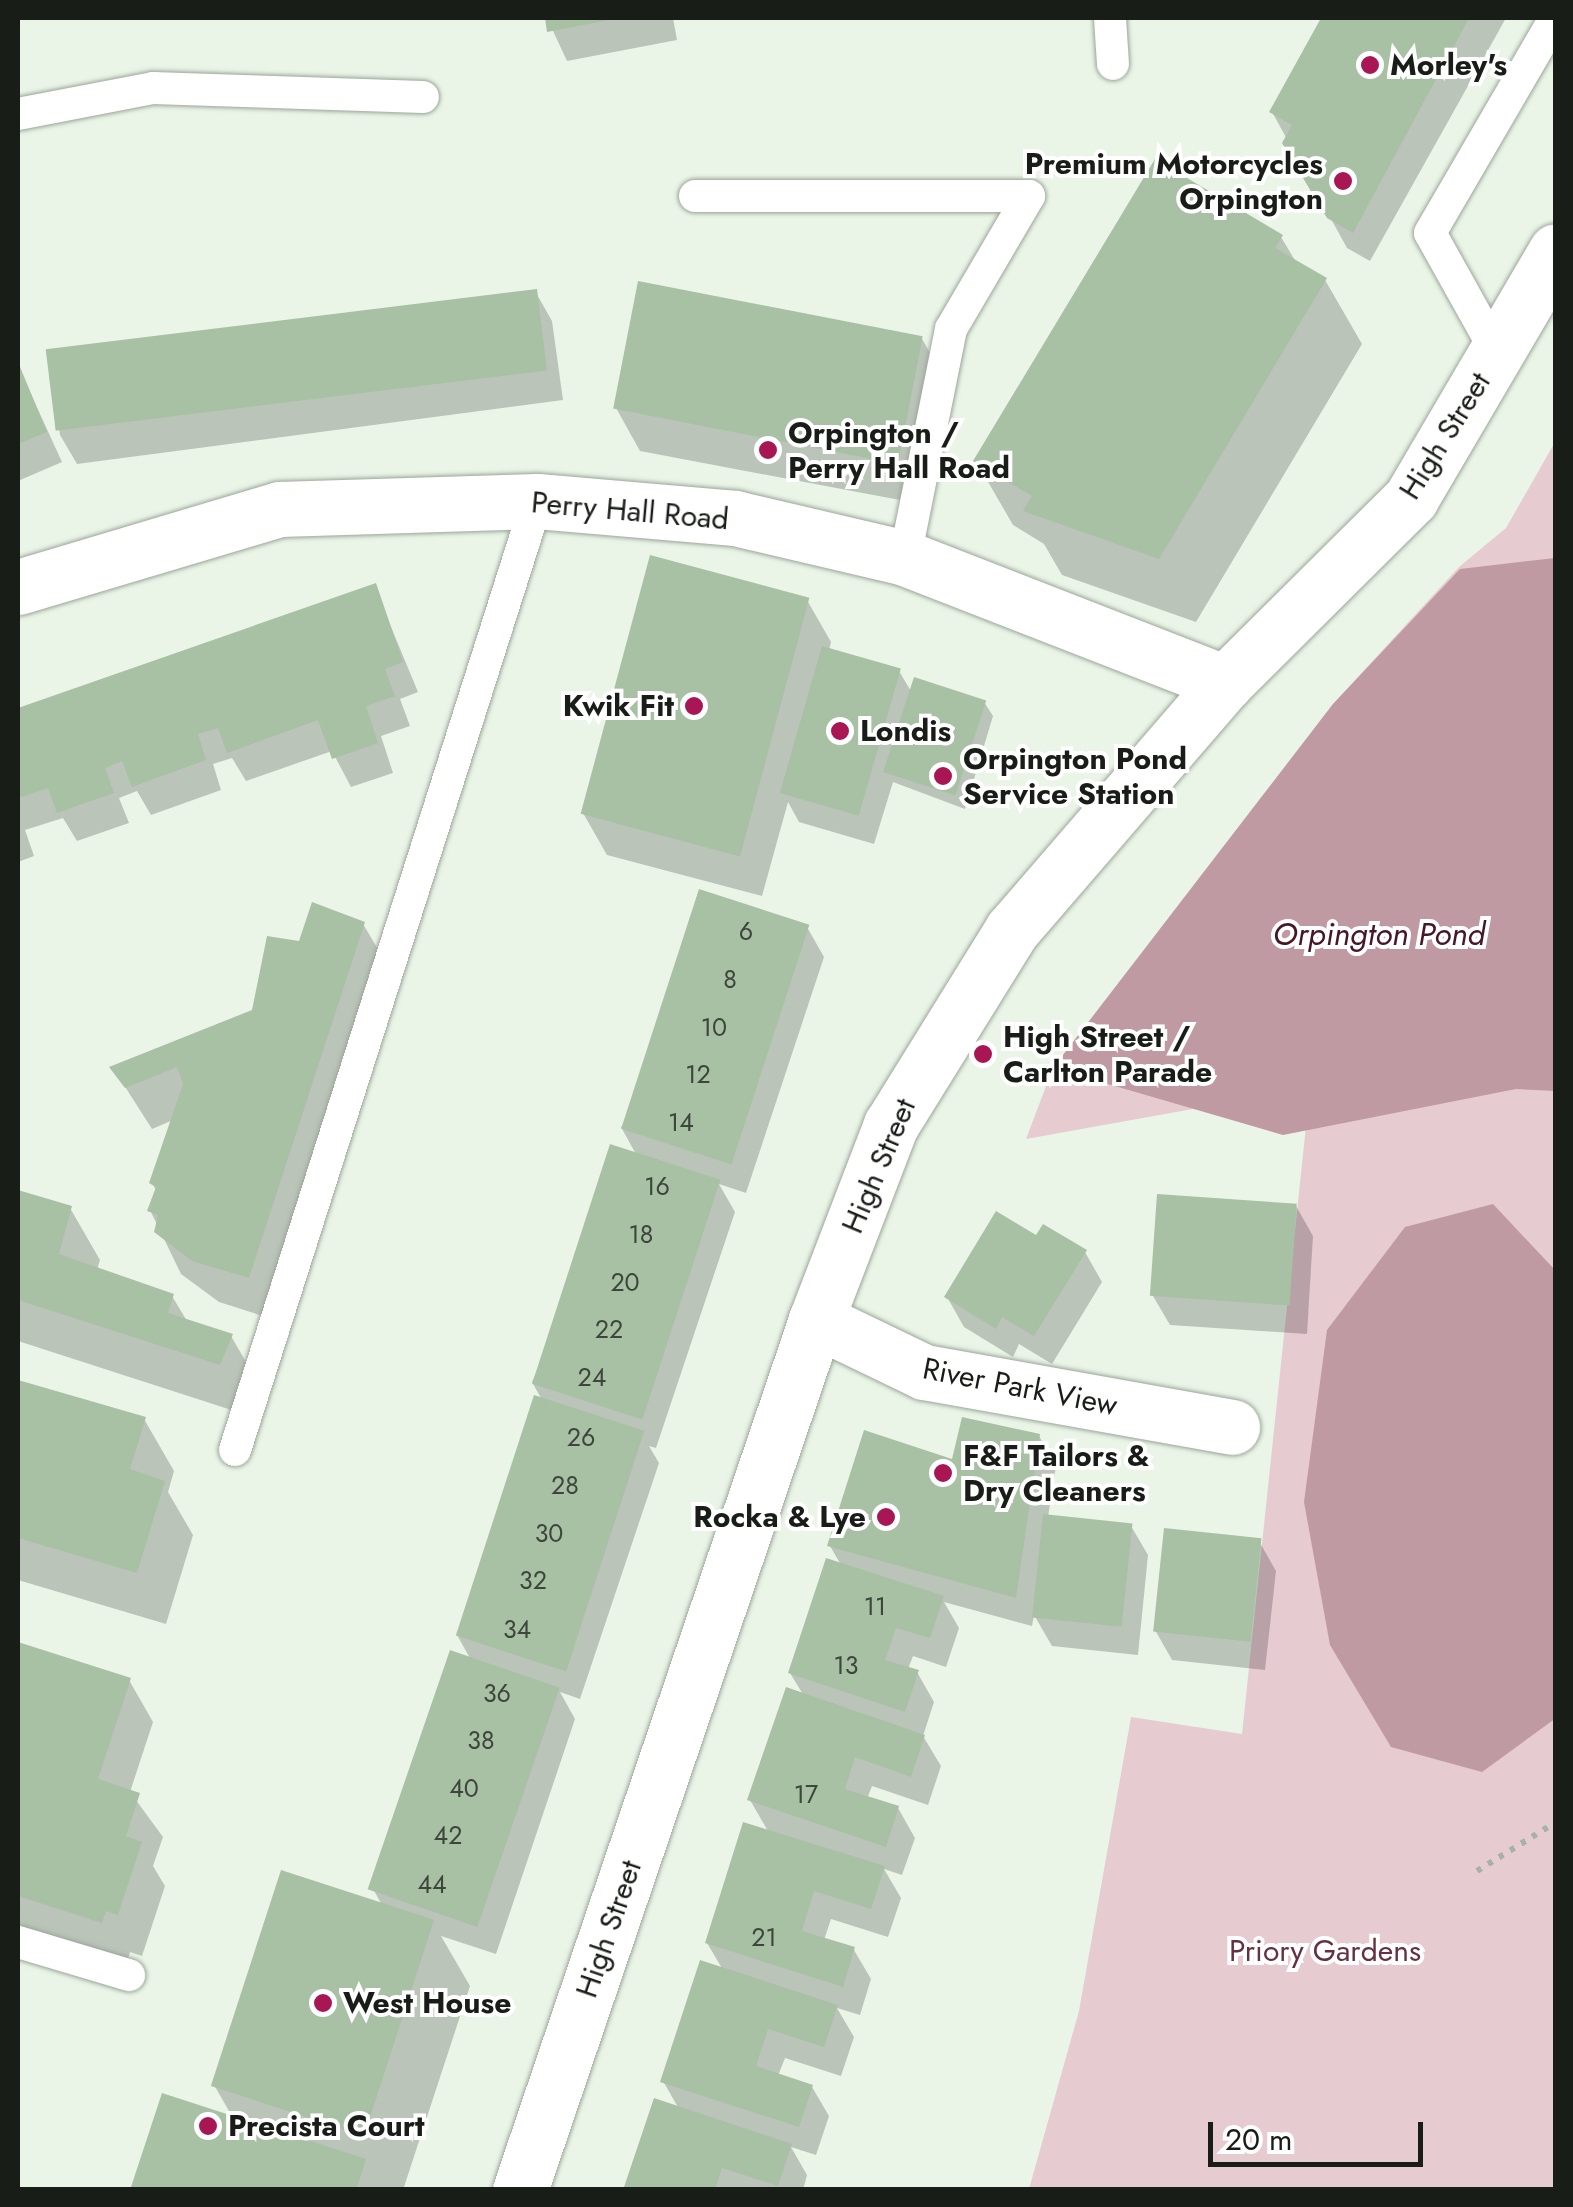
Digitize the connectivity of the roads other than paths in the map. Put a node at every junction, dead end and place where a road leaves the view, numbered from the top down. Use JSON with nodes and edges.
{"nodes":[{"id":1,"x":1110,"y":18,"type":"edge"},
{"id":2,"x":1555,"y":18,"type":"edge"},
{"id":3,"x":1113,"y":64,"type":"dead end"},
{"id":4,"x":422,"y":97,"type":"dead end"},
{"id":5,"x":18,"y":114,"type":"edge"},
{"id":6,"x":695,"y":196,"type":"dead end"},
{"id":7,"x":1556,"y":251,"type":"edge"},
{"id":8,"x":1496,"y":351,"type":"junction"},
{"id":9,"x":537,"y":501,"type":"junction"},
{"id":10,"x":905,"y":558,"type":"junction"},
{"id":11,"x":18,"y":587,"type":"edge"},
{"id":12,"x":1225,"y":684,"type":"junction"},
{"id":13,"x":816,"y":1320,"type":"junction"},
{"id":14,"x":1232,"y":1427,"type":"dead end"},
{"id":15,"x":235,"y":1450,"type":"dead end"},
{"id":16,"x":18,"y":1942,"type":"edge"},
{"id":17,"x":129,"y":1976,"type":"dead end"},
{"id":18,"x":520,"y":2190,"type":"edge"}],
"edges":[{"from":1,"to":3,"type":"lane"},
{"from":2,"to":8,"type":"lane"},
{"from":4,"to":5,"type":"lane"},
{"from":6,"to":10,"type":"lane"},
{"from":7,"to":8,"type":"main road","name":"High Street"},
{"from":8,"to":12,"type":"main road","name":"High Street"},
{"from":9,"to":10,"type":"main road","name":"Perry Hall Road"},
{"from":9,"to":11,"type":"main road","name":"Perry Hall Road"},
{"from":9,"to":15,"type":"lane"},
{"from":10,"to":12,"type":"main road","name":"Perry Hall Road"},
{"from":12,"to":13,"type":"main road","name":"High Street"},
{"from":13,"to":14,"type":"main road","name":"River Park View"},
{"from":13,"to":18,"type":"main road","name":"High Street"},
{"from":16,"to":17,"type":"lane"}]}
